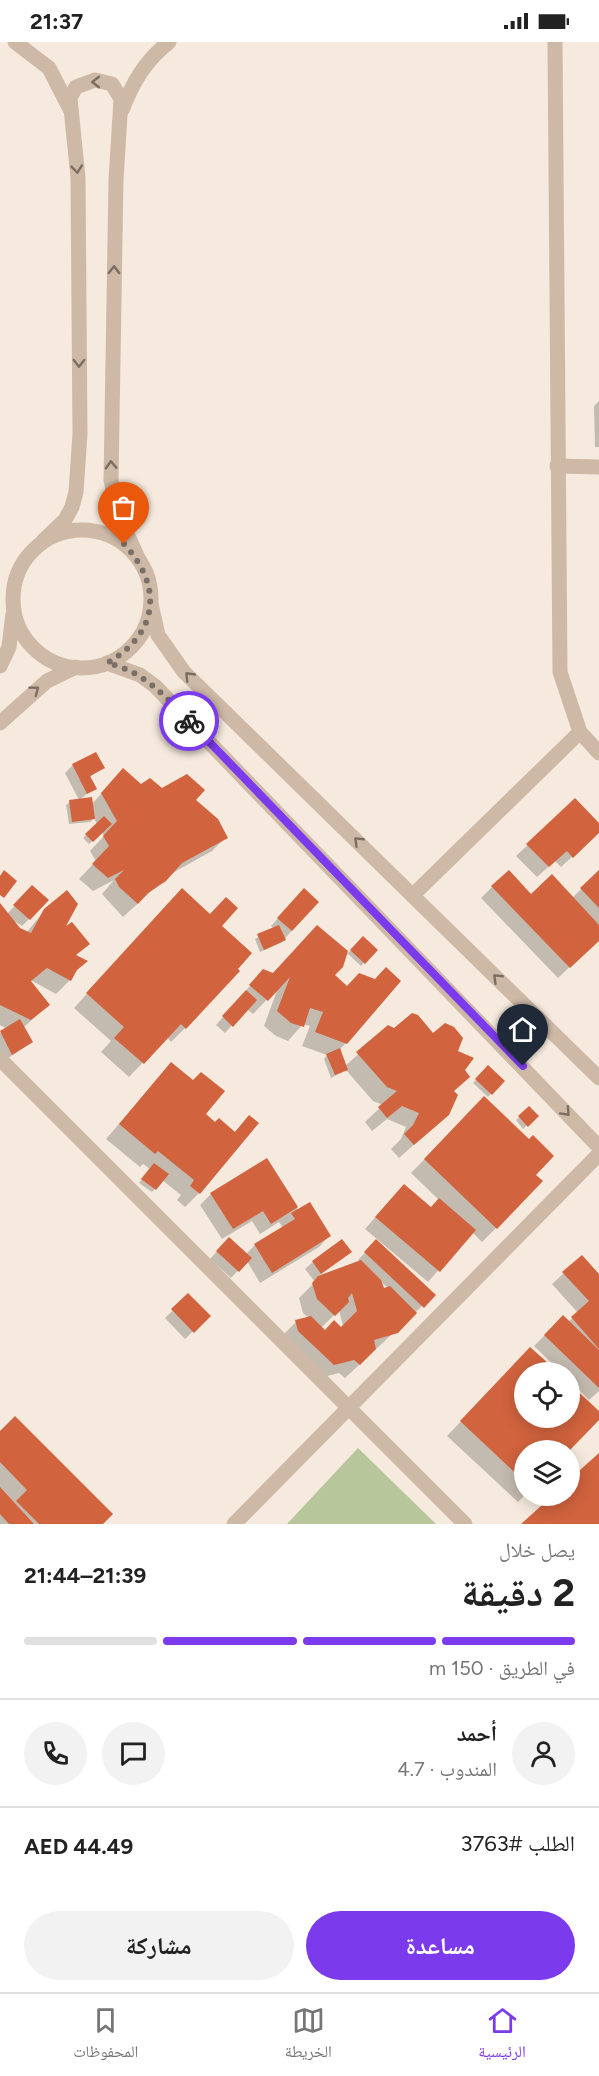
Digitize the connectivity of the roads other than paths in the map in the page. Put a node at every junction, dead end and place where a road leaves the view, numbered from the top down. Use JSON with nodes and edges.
{"nodes":[{"id":1,"x":15,"y":42,"type":"edge"},
{"id":2,"x":169,"y":42,"type":"edge"},
{"id":3,"x":555,"y":42,"type":"edge"},
{"id":4,"x":70,"y":110,"type":"junction"},
{"id":5,"x":122,"y":110,"type":"junction"},
{"id":6,"x":557,"y":466,"type":"junction"},
{"id":7,"x":599,"y":466,"type":"edge"},
{"id":8,"x":43,"y":542,"type":"junction"},
{"id":9,"x":139,"y":560,"type":"junction"},
{"id":10,"x":151,"y":604,"type":"junction"},
{"id":11,"x":13,"y":608,"type":"junction"},
{"id":12,"x":107,"y":663,"type":"junction"},
{"id":13,"x":0,"y":666,"type":"edge"},
{"id":14,"x":76,"y":667,"type":"junction"},
{"id":15,"x":0,"y":723,"type":"edge"},
{"id":16,"x":580,"y":732,"type":"junction"},
{"id":17,"x":599,"y":753,"type":"edge"},
{"id":18,"x":414,"y":896,"type":"junction"},
{"id":19,"x":0,"y":1059,"type":"edge"},
{"id":20,"x":599,"y":1078,"type":"edge"},
{"id":21,"x":599,"y":1147,"type":"edge"},
{"id":22,"x":599,"y":1154,"type":"edge"},
{"id":23,"x":348,"y":1408,"type":"junction"},
{"id":24,"x":234,"y":1524,"type":"edge"},
{"id":25,"x":465,"y":1524,"type":"edge"}],
"edges":[{"from":1,"to":4,"type":"street"},
{"from":2,"to":5,"type":"street"},
{"from":3,"to":6,"type":"street"},
{"from":5,"to":4,"type":"street","one_way":true},
{"from":4,"to":8,"type":"street","one_way":true},
{"from":9,"to":5,"type":"street","one_way":true},
{"from":6,"to":7,"type":"street"},
{"from":6,"to":16,"type":"street"},
{"from":8,"to":9,"type":"street"},
{"from":8,"to":11,"type":"street"},
{"from":9,"to":10,"type":"street"},
{"from":10,"to":12,"type":"street"},
{"from":18,"to":10,"type":"street","one_way":true},
{"from":11,"to":13,"type":"street"},
{"from":11,"to":14,"type":"street"},
{"from":12,"to":14,"type":"street"},
{"from":12,"to":21,"type":"street","one_way":true},
{"from":15,"to":14,"type":"street","one_way":true},
{"from":16,"to":17,"type":"street"},
{"from":16,"to":18,"type":"street"},
{"from":20,"to":18,"type":"street","one_way":true},
{"from":19,"to":23,"type":"street"},
{"from":22,"to":23,"type":"street"},
{"from":23,"to":24,"type":"street"},
{"from":23,"to":25,"type":"street"}]}
